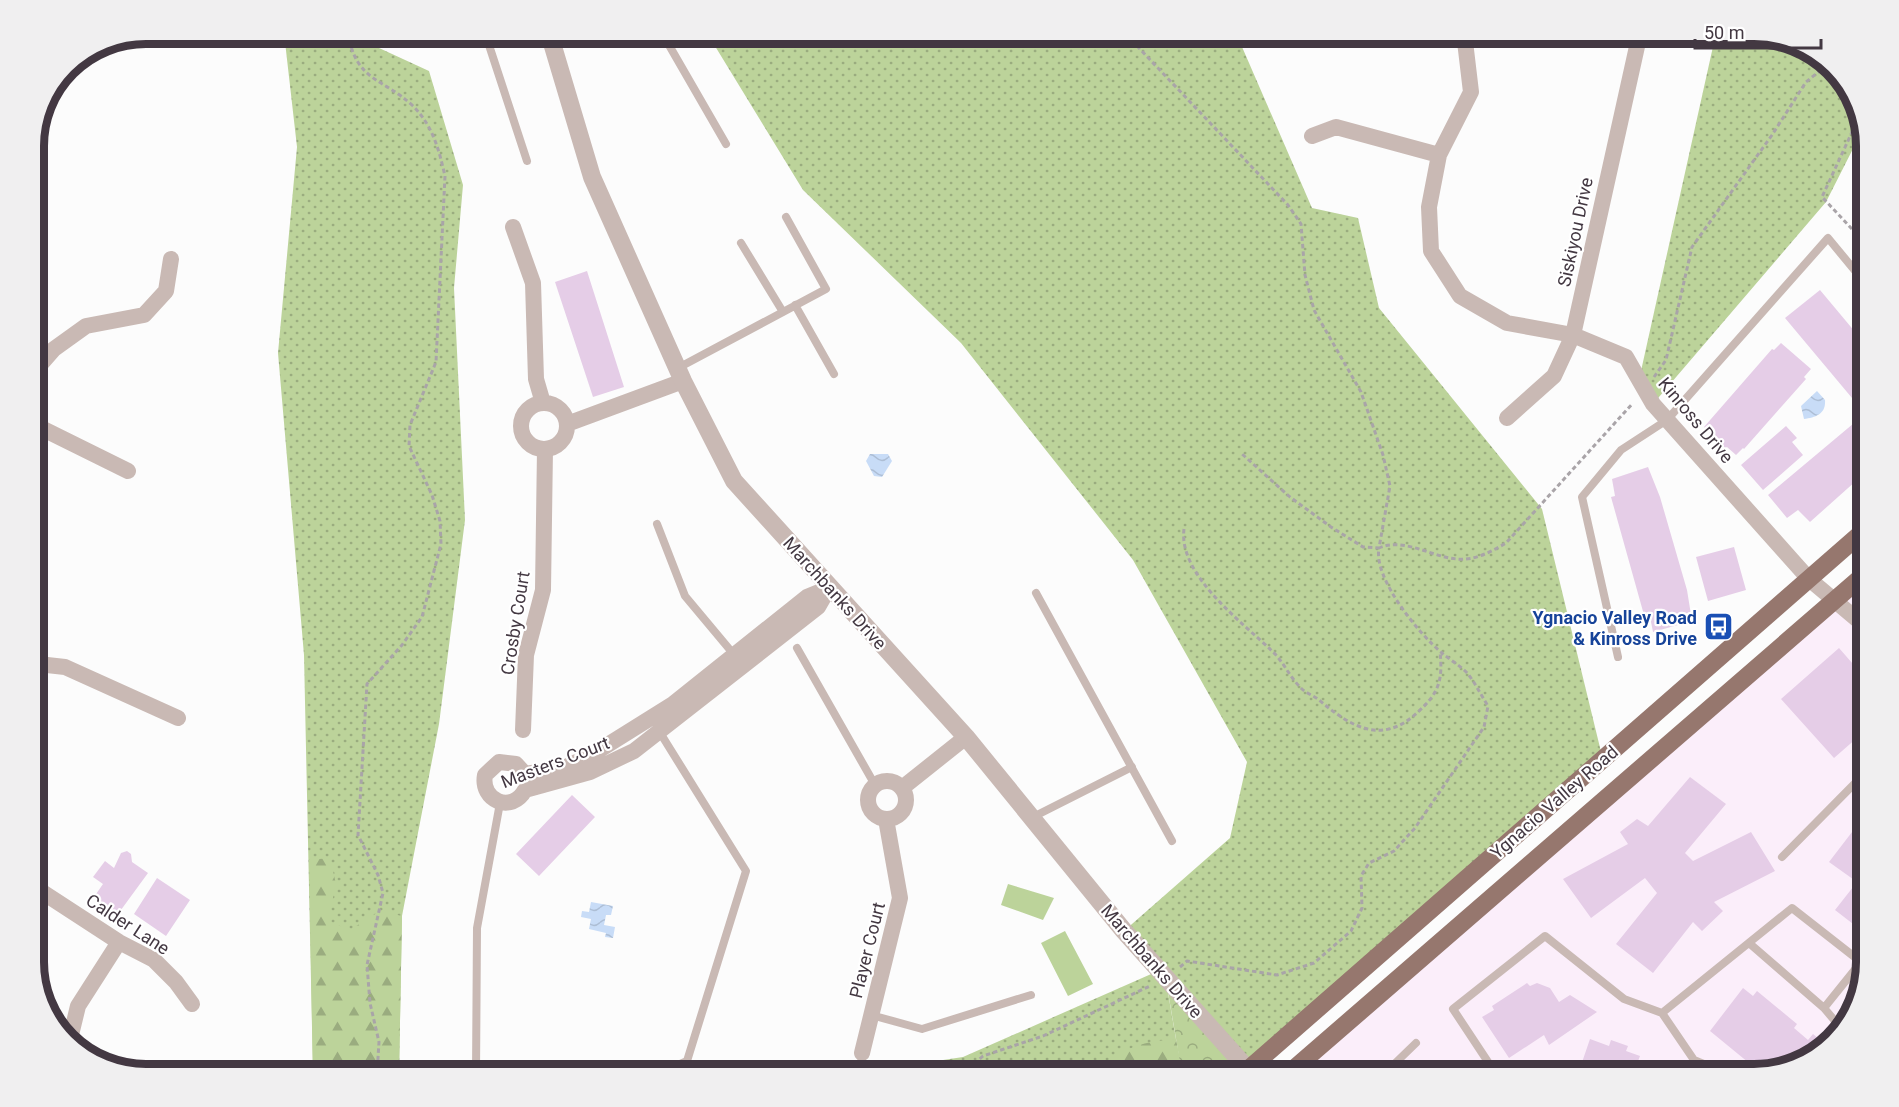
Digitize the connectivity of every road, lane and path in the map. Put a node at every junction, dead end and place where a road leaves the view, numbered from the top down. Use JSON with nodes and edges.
{"nodes":[{"id":1,"x":350,"y":44,"type":"edge"},
{"id":2,"x":489,"y":44,"type":"edge"},
{"id":3,"x":552,"y":44,"type":"edge"},
{"id":4,"x":668,"y":44,"type":"edge"},
{"id":5,"x":1136,"y":44,"type":"edge"},
{"id":6,"x":1465,"y":44,"type":"edge"},
{"id":7,"x":1638,"y":44,"type":"edge"},
{"id":8,"x":1822,"y":70,"type":"edge"},
{"id":9,"x":1853,"y":129,"type":"edge"},
{"id":10,"x":1312,"y":136,"type":"dead end"},
{"id":11,"x":726,"y":144,"type":"dead end"},
{"id":12,"x":1439,"y":155,"type":"junction"},
{"id":13,"x":527,"y":161,"type":"dead end"},
{"id":14,"x":786,"y":217,"type":"dead end"},
{"id":15,"x":513,"y":227,"type":"dead end"},
{"id":16,"x":1855,"y":232,"type":"edge"},
{"id":17,"x":741,"y":243,"type":"dead end"},
{"id":18,"x":171,"y":259,"type":"dead end"},
{"id":19,"x":1855,"y":271,"type":"edge"},
{"id":20,"x":795,"y":305,"type":"junction"},
{"id":21,"x":783,"y":312,"type":"junction"},
{"id":22,"x":1573,"y":335,"type":"junction"},
{"id":23,"x":44,"y":361,"type":"edge"},
{"id":24,"x":834,"y":374,"type":"dead end"},
{"id":25,"x":680,"y":375,"type":"junction"},
{"id":26,"x":1645,"y":390,"type":"junction"},
{"id":27,"x":543,"y":403,"type":"junction"},
{"id":28,"x":1507,"y":418,"type":"dead end"},
{"id":29,"x":1667,"y":420,"type":"junction"},
{"id":30,"x":567,"y":424,"type":"junction"},
{"id":31,"x":44,"y":429,"type":"edge"},
{"id":32,"x":545,"y":449,"type":"junction"},
{"id":33,"x":1242,"y":454,"type":"dead end"},
{"id":34,"x":128,"y":471,"type":"dead end"},
{"id":35,"x":657,"y":524,"type":"dead end"},
{"id":36,"x":1184,"y":529,"type":"dead end"},
{"id":37,"x":1855,"y":538,"type":"edge"},
{"id":38,"x":1379,"y":548,"type":"junction"},
{"id":39,"x":1809,"y":579,"type":"junction"},
{"id":40,"x":1856,"y":582,"type":"edge"},
{"id":41,"x":829,"y":588,"type":"junction"},
{"id":42,"x":1036,"y":593,"type":"dead end"},
{"id":43,"x":1834,"y":601,"type":"junction"},
{"id":44,"x":1856,"y":619,"type":"edge"},
{"id":45,"x":797,"y":648,"type":"dead end"},
{"id":46,"x":1440,"y":652,"type":"junction"},
{"id":47,"x":1618,"y":657,"type":"dead end"},
{"id":48,"x":738,"y":661,"type":"junction"},
{"id":49,"x":44,"y":665,"type":"edge"},
{"id":50,"x":178,"y":718,"type":"dead end"},
{"id":51,"x":650,"y":718,"type":"junction"},
{"id":52,"x":523,"y":730,"type":"dead end"},
{"id":53,"x":661,"y":733,"type":"junction"},
{"id":54,"x":966,"y":737,"type":"junction"},
{"id":55,"x":1131,"y":767,"type":"junction"},
{"id":56,"x":1856,"y":782,"type":"edge"},
{"id":57,"x":875,"y":784,"type":"junction"},
{"id":58,"x":902,"y":789,"type":"junction"},
{"id":59,"x":500,"y":803,"type":"junction"},
{"id":60,"x":1033,"y":817,"type":"junction"},
{"id":61,"x":886,"y":819,"type":"junction"},
{"id":62,"x":1172,"y":841,"type":"dead end"},
{"id":63,"x":1782,"y":857,"type":"dead end"},
{"id":64,"x":44,"y":893,"type":"edge"},
{"id":65,"x":118,"y":942,"type":"junction"},
{"id":66,"x":1749,"y":944,"type":"junction"},
{"id":67,"x":1856,"y":955,"type":"edge"},
{"id":68,"x":1855,"y":971,"type":"edge"},
{"id":69,"x":1166,"y":980,"type":"junction"},
{"id":70,"x":1030,"y":995,"type":"dead end"},
{"id":71,"x":192,"y":1005,"type":"dead end"},
{"id":72,"x":1824,"y":1008,"type":"junction"},
{"id":73,"x":1662,"y":1014,"type":"junction"},
{"id":74,"x":871,"y":1015,"type":"junction"},
{"id":75,"x":1836,"y":1022,"type":"edge"},
{"id":76,"x":72,"y":1032,"type":"edge"},
{"id":77,"x":1416,"y":1043,"type":"dead end"},
{"id":78,"x":862,"y":1053,"type":"dead end"},
{"id":79,"x":378,"y":1064,"type":"edge"},
{"id":80,"x":476,"y":1064,"type":"edge"},
{"id":81,"x":680,"y":1064,"type":"edge"},
{"id":82,"x":974,"y":1064,"type":"edge"},
{"id":83,"x":1241,"y":1064,"type":"edge"},
{"id":84,"x":1257,"y":1064,"type":"edge"},
{"id":85,"x":1300,"y":1064,"type":"edge"},
{"id":86,"x":1394,"y":1064,"type":"edge"},
{"id":87,"x":1489,"y":1064,"type":"edge"},
{"id":88,"x":1704,"y":1064,"type":"edge"}],
"edges":[{"from":1,"to":79,"type":"path"},
{"from":2,"to":13,"type":"lane"},
{"from":3,"to":25,"type":"street","name":"Marchbanks Drive"},
{"from":4,"to":11,"type":"lane"},
{"from":5,"to":38,"type":"path"},
{"from":6,"to":12,"type":"street","name":"Kinross Drive"},
{"from":7,"to":22,"type":"street","name":"Siskiyou Drive"},
{"from":8,"to":26,"type":"path"},
{"from":9,"to":16,"type":"path"},
{"from":10,"to":12,"type":"street"},
{"from":12,"to":22,"type":"street","name":"Kinross Drive"},
{"from":14,"to":20,"type":"lane"},
{"from":15,"to":27,"type":"street"},
{"from":17,"to":21,"type":"lane"},
{"from":18,"to":23,"type":"street"},
{"from":19,"to":29,"type":"lane"},
{"from":20,"to":21,"type":"lane"},
{"from":20,"to":24,"type":"lane"},
{"from":21,"to":25,"type":"lane"},
{"from":22,"to":26,"type":"street","name":"Kinross Drive"},
{"from":22,"to":28,"type":"street","name":"Siskiyou Drive"},
{"from":25,"to":30,"type":"street"},
{"from":25,"to":41,"type":"street","name":"Marchbanks Drive"},
{"from":26,"to":29,"type":"street","name":"Kinross Drive"},
{"from":26,"to":38,"type":"path"},
{"from":27,"to":30,"type":"street"},
{"from":27,"to":32,"type":"street"},
{"from":29,"to":39,"type":"street","name":"Kinross Drive"},
{"from":29,"to":47,"type":"lane"},
{"from":30,"to":32,"type":"street"},
{"from":31,"to":34,"type":"street"},
{"from":32,"to":52,"type":"street","name":"Crosby Court"},
{"from":33,"to":38,"type":"path"},
{"from":35,"to":48,"type":"lane"},
{"from":36,"to":46,"type":"path"},
{"from":37,"to":39,"type":"highway","name":"Ygnacio Valley Road"},
{"from":38,"to":46,"type":"path"},
{"from":39,"to":43,"type":"street","name":"Kinross Drive"},
{"from":39,"to":84,"type":"highway","name":"Ygnacio Valley Road"},
{"from":40,"to":43,"type":"highway","name":"Ygnacio Valley Road"},
{"from":41,"to":48,"type":"street","name":"Masters Court"},
{"from":41,"to":54,"type":"street","name":"Marchbanks Drive"},
{"from":42,"to":55,"type":"lane"},
{"from":43,"to":44,"type":"street","name":"Kinross Drive"},
{"from":43,"to":85,"type":"highway","name":"Ygnacio Valley Road"},
{"from":45,"to":57,"type":"lane"},
{"from":46,"to":69,"type":"path"},
{"from":48,"to":51,"type":"street","name":"Masters Court"},
{"from":48,"to":53,"type":"street","name":"Masters Court"},
{"from":49,"to":50,"type":"street"},
{"from":51,"to":53,"type":"lane"},
{"from":51,"to":59,"type":"street","name":"Masters Court"},
{"from":53,"to":59,"type":"street","name":"Masters Court"},
{"from":53,"to":81,"type":"lane"},
{"from":54,"to":58,"type":"street"},
{"from":54,"to":60,"type":"street","name":"Marchbanks Drive"},
{"from":55,"to":60,"type":"lane"},
{"from":55,"to":62,"type":"lane"},
{"from":56,"to":63,"type":"lane"},
{"from":57,"to":58,"type":"street"},
{"from":57,"to":61,"type":"street"},
{"from":58,"to":61,"type":"street"},
{"from":59,"to":80,"type":"lane"},
{"from":60,"to":69,"type":"street","name":"Marchbanks Drive"},
{"from":61,"to":74,"type":"street","name":"Player Court"},
{"from":64,"to":65,"type":"street","name":"Calder Lane"},
{"from":65,"to":71,"type":"street","name":"Calder Lane"},
{"from":65,"to":76,"type":"street"},
{"from":66,"to":67,"type":"lane"},
{"from":66,"to":72,"type":"lane"},
{"from":66,"to":73,"type":"lane"},
{"from":68,"to":72,"type":"lane"},
{"from":69,"to":82,"type":"path"},
{"from":69,"to":83,"type":"street","name":"Marchbanks Drive"},
{"from":70,"to":74,"type":"lane"},
{"from":72,"to":75,"type":"lane"},
{"from":73,"to":87,"type":"lane"},
{"from":73,"to":88,"type":"lane"},
{"from":74,"to":78,"type":"street","name":"Player Court"},
{"from":77,"to":86,"type":"lane"}]}
